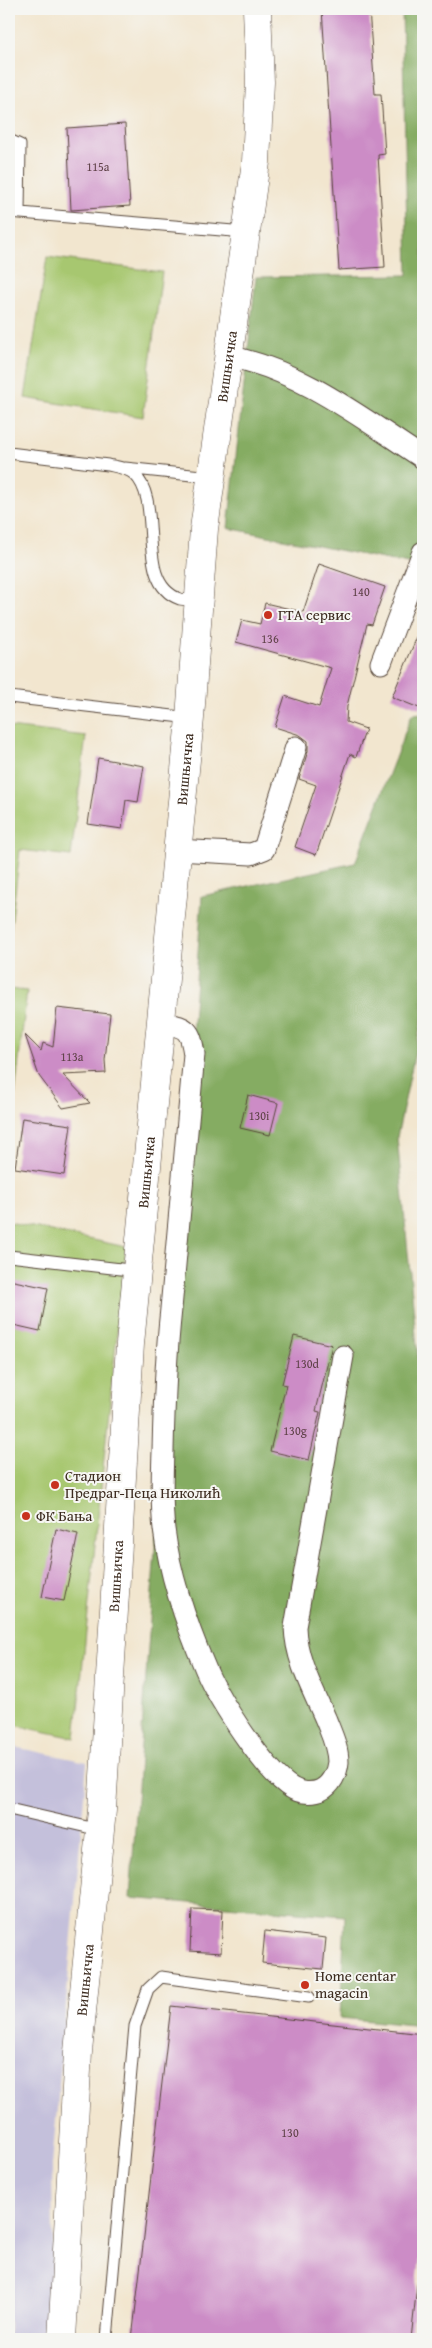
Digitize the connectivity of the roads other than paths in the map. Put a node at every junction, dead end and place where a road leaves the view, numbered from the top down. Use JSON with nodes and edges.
{"nodes":[{"id":1,"x":257,"y":9,"type":"edge"},
{"id":2,"x":9,"y":140,"type":"edge"},
{"id":3,"x":14,"y":212,"type":"edge"},
{"id":4,"x":245,"y":232,"type":"junction"},
{"id":5,"x":227,"y":356,"type":"junction"},
{"id":6,"x":9,"y":454,"type":"edge"},
{"id":7,"x":423,"y":458,"type":"edge"},
{"id":8,"x":121,"y":468,"type":"junction"},
{"id":9,"x":211,"y":477,"type":"junction"},
{"id":10,"x":423,"y":552,"type":"edge"},
{"id":11,"x":199,"y":601,"type":"junction"},
{"id":12,"x":381,"y":663,"type":"dead end"},
{"id":13,"x":9,"y":697,"type":"edge"},
{"id":14,"x":190,"y":718,"type":"junction"},
{"id":15,"x":296,"y":747,"type":"dead end"},
{"id":16,"x":176,"y":850,"type":"junction"},
{"id":17,"x":161,"y":1022,"type":"junction"},
{"id":18,"x":9,"y":1256,"type":"edge"},
{"id":19,"x":138,"y":1271,"type":"junction"},
{"id":20,"x":343,"y":1356,"type":"dead end"},
{"id":21,"x":9,"y":1809,"type":"edge"},
{"id":22,"x":100,"y":1830,"type":"junction"},
{"id":23,"x":309,"y":1997,"type":"dead end"},
{"id":24,"x":62,"y":2339,"type":"edge"},
{"id":25,"x":108,"y":2339,"type":"edge"}],
"edges":[{"from":1,"to":4,"type":"street","name":"Вишњичка"},
{"from":2,"to":3,"type":"lane"},
{"from":3,"to":4,"type":"lane"},
{"from":4,"to":5,"type":"street","name":"Вишњичка"},
{"from":5,"to":7,"type":"street"},
{"from":5,"to":9,"type":"street","name":"Вишњичка"},
{"from":6,"to":8,"type":"lane"},
{"from":8,"to":9,"type":"lane"},
{"from":8,"to":11,"type":"lane"},
{"from":9,"to":11,"type":"street","name":"Вишњичка"},
{"from":10,"to":12,"type":"street"},
{"from":11,"to":14,"type":"street","name":"Вишњичка"},
{"from":13,"to":14,"type":"lane"},
{"from":14,"to":16,"type":"street","name":"Вишњичка"},
{"from":15,"to":16,"type":"street"},
{"from":16,"to":17,"type":"street","name":"Вишњичка"},
{"from":17,"to":19,"type":"street","name":"Вишњичка"},
{"from":17,"to":20,"type":"street"},
{"from":18,"to":19,"type":"lane"},
{"from":19,"to":22,"type":"street","name":"Вишњичка"},
{"from":21,"to":22,"type":"lane"},
{"from":22,"to":24,"type":"street","name":"Вишњичка"},
{"from":23,"to":25,"type":"lane"}]}
